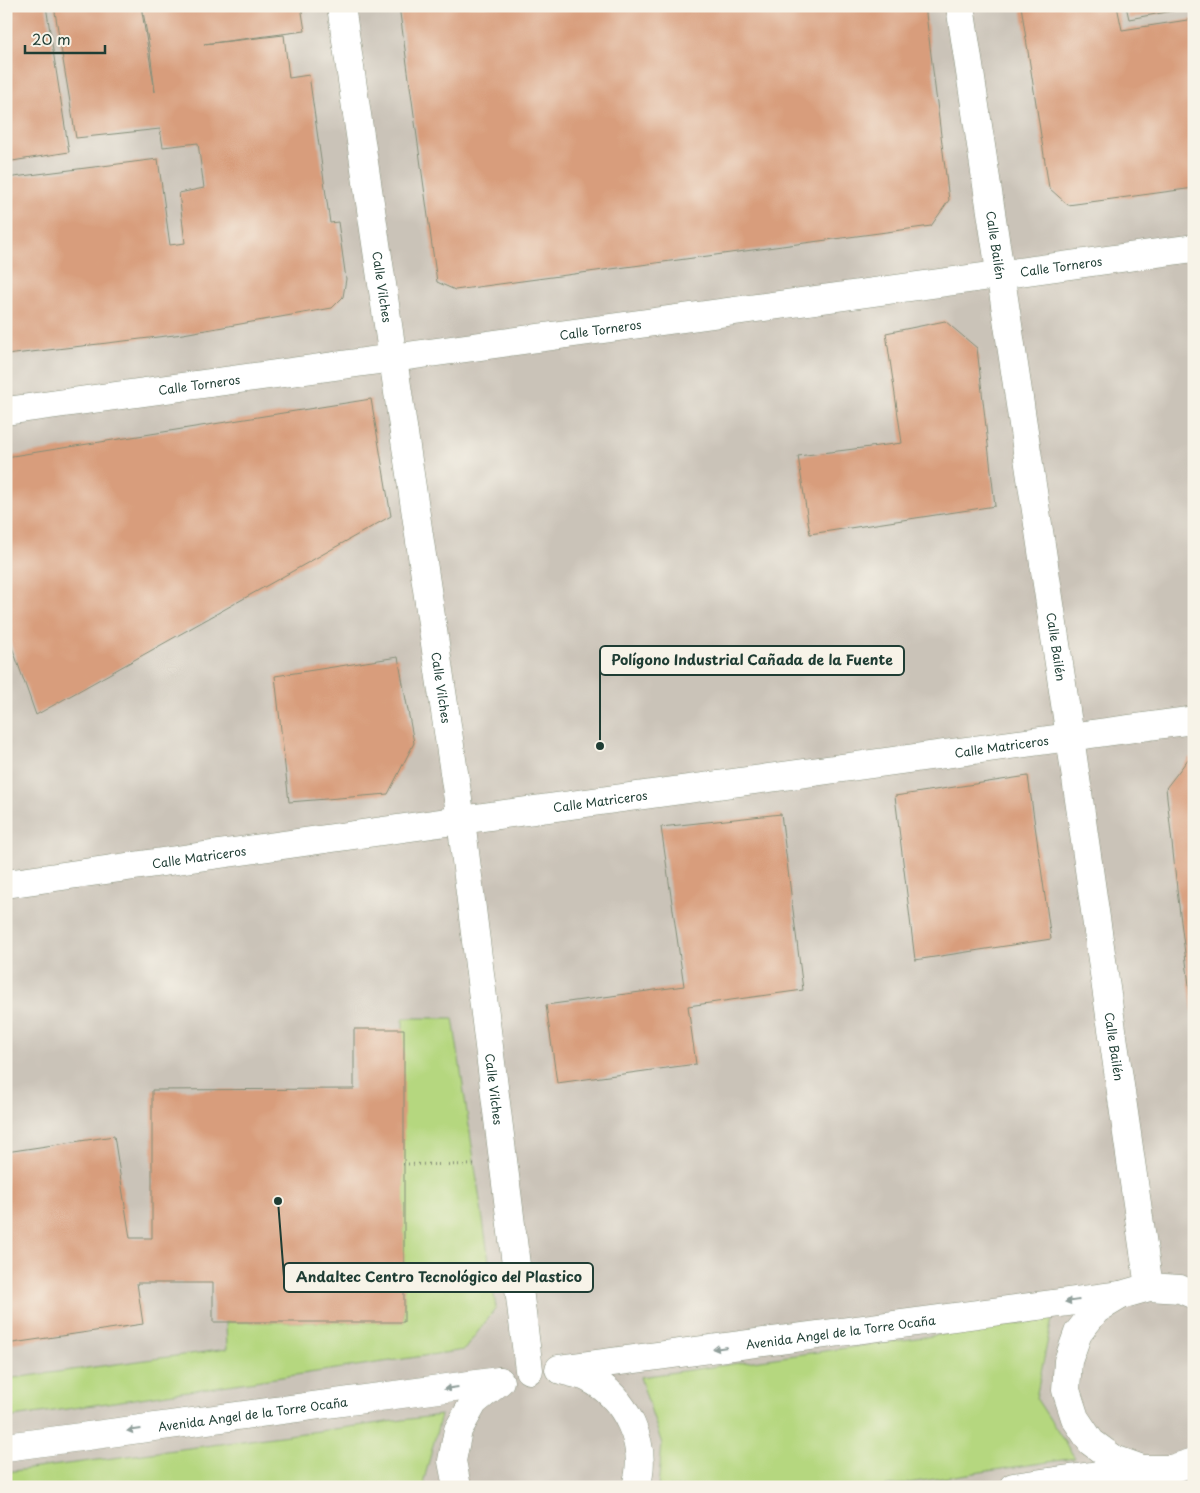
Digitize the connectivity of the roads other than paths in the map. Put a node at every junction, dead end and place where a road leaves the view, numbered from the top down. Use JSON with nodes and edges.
{"nodes":[{"id":1,"x":341,"y":6,"type":"edge"},
{"id":2,"x":960,"y":6,"type":"edge"},
{"id":3,"x":1194,"y":248,"type":"edge"},
{"id":4,"x":1000,"y":274,"type":"junction"},
{"id":5,"x":392,"y":359,"type":"junction"},
{"id":6,"x":6,"y":411,"type":"edge"},
{"id":7,"x":1194,"y":720,"type":"edge"},
{"id":8,"x":1070,"y":737,"type":"junction"},
{"id":9,"x":461,"y":820,"type":"junction"},
{"id":10,"x":6,"y":884,"type":"edge"},
{"id":11,"x":1149,"y":1287,"type":"junction"},
{"id":12,"x":1189,"y":1291,"type":"edge"},
{"id":13,"x":1121,"y":1295,"type":"junction"},
{"id":14,"x":529,"y":1370,"type":"junction"},
{"id":15,"x":559,"y":1370,"type":"junction"},
{"id":16,"x":499,"y":1382,"type":"junction"},
{"id":17,"x":6,"y":1447,"type":"edge"},
{"id":18,"x":1142,"y":1469,"type":"junction"},
{"id":19,"x":1180,"y":1473,"type":"edge"},
{"id":20,"x":457,"y":1487,"type":"edge"},
{"id":21,"x":636,"y":1487,"type":"edge"},
{"id":22,"x":1012,"y":1487,"type":"edge"}],
"edges":[{"from":1,"to":5,"type":"street","name":"Calle Vilches"},
{"from":2,"to":4,"type":"street","name":"Calle Bailén"},
{"from":3,"to":4,"type":"street","name":"Calle Torneros"},
{"from":4,"to":5,"type":"street","name":"Calle Torneros"},
{"from":4,"to":8,"type":"street","name":"Calle Bailén"},
{"from":5,"to":6,"type":"street","name":"Calle Torneros"},
{"from":5,"to":9,"type":"street","name":"Calle Vilches"},
{"from":7,"to":8,"type":"street","name":"Calle Matriceros"},
{"from":8,"to":9,"type":"street","name":"Calle Matriceros"},
{"from":8,"to":11,"type":"street","name":"Calle Bailén"},
{"from":9,"to":10,"type":"street","name":"Calle Matriceros"},
{"from":9,"to":14,"type":"street","name":"Calle Vilches"},
{"from":11,"to":12,"type":"street"},
{"from":11,"to":13,"type":"street"},
{"from":13,"to":15,"type":"street","name":"Avenida Angel de la Torre Ocaña","one_way":true},
{"from":13,"to":18,"type":"street"},
{"from":14,"to":15,"type":"street"},
{"from":14,"to":16,"type":"street"},
{"from":15,"to":21,"type":"street"},
{"from":16,"to":17,"type":"street","name":"Avenida Angel de la Torre Ocaña","one_way":true},
{"from":16,"to":20,"type":"street"},
{"from":18,"to":19,"type":"street"},
{"from":18,"to":22,"type":"street"}]}
